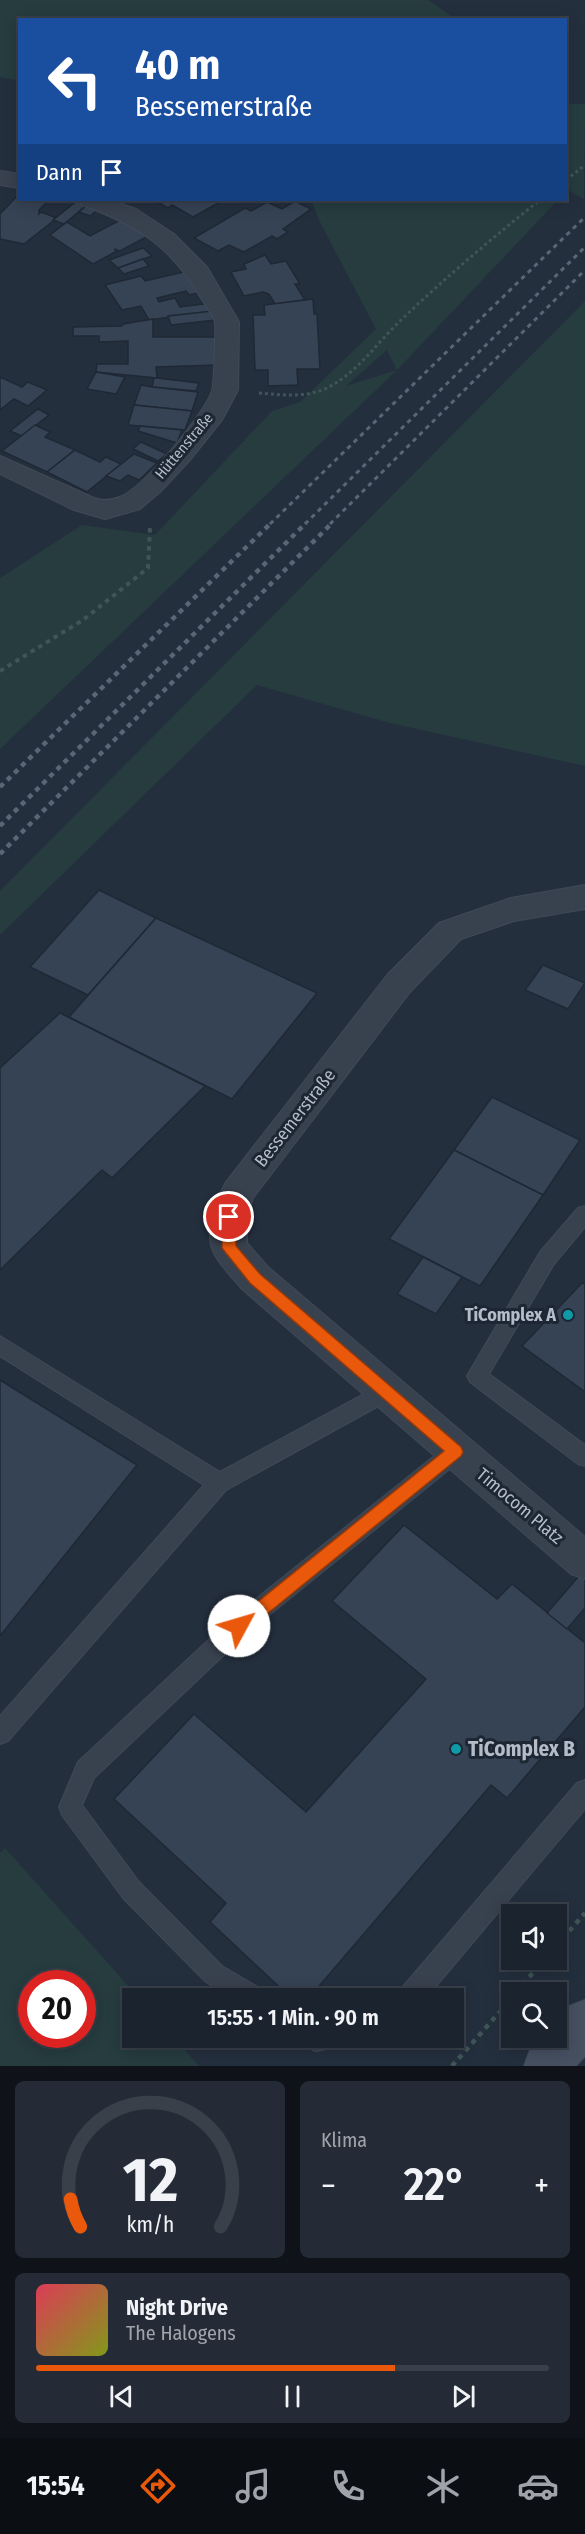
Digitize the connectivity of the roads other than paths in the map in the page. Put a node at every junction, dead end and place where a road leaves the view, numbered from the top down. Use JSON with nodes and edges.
{"nodes":[{"id":1,"x":0,"y":177,"type":"edge"},
{"id":2,"x":18,"y":181,"type":"edge"},
{"id":3,"x":93,"y":201,"type":"edge"},
{"id":4,"x":0,"y":464,"type":"edge"},
{"id":5,"x":585,"y":897,"type":"edge"},
{"id":6,"x":585,"y":1214,"type":"edge"},
{"id":7,"x":0,"y":1345,"type":"edge"},
{"id":8,"x":386,"y":1392,"type":"junction"},
{"id":9,"x":455,"y":1452,"type":"junction"},
{"id":10,"x":585,"y":1457,"type":"edge"},
{"id":11,"x":219,"y":1483,"type":"junction"},
{"id":12,"x":585,"y":1561,"type":"edge"},
{"id":13,"x":0,"y":1733,"type":"edge"},
{"id":14,"x":585,"y":1791,"type":"edge"},
{"id":15,"x":236,"y":1988,"type":"edge"},
{"id":16,"x":418,"y":1988,"type":"edge"},
{"id":17,"x":585,"y":2022,"type":"edge"},
{"id":18,"x":546,"y":2066,"type":"edge"}],
"edges":[{"from":1,"to":2,"type":"street"},
{"from":3,"to":4,"type":"street","name":"Hüttenstraße"},
{"from":5,"to":8,"type":"street","name":"Bessemerstraße"},
{"from":6,"to":10,"type":"lane"},
{"from":7,"to":11,"type":"lane"},
{"from":8,"to":9,"type":"street","name":"Bessemerstraße"},
{"from":8,"to":11,"type":"lane"},
{"from":9,"to":12,"type":"street","name":"Timocom Platz"},
{"from":9,"to":15,"type":"lane"},
{"from":11,"to":13,"type":"lane"},
{"from":14,"to":16,"type":"lane"},
{"from":17,"to":18,"type":"main road"}]}
